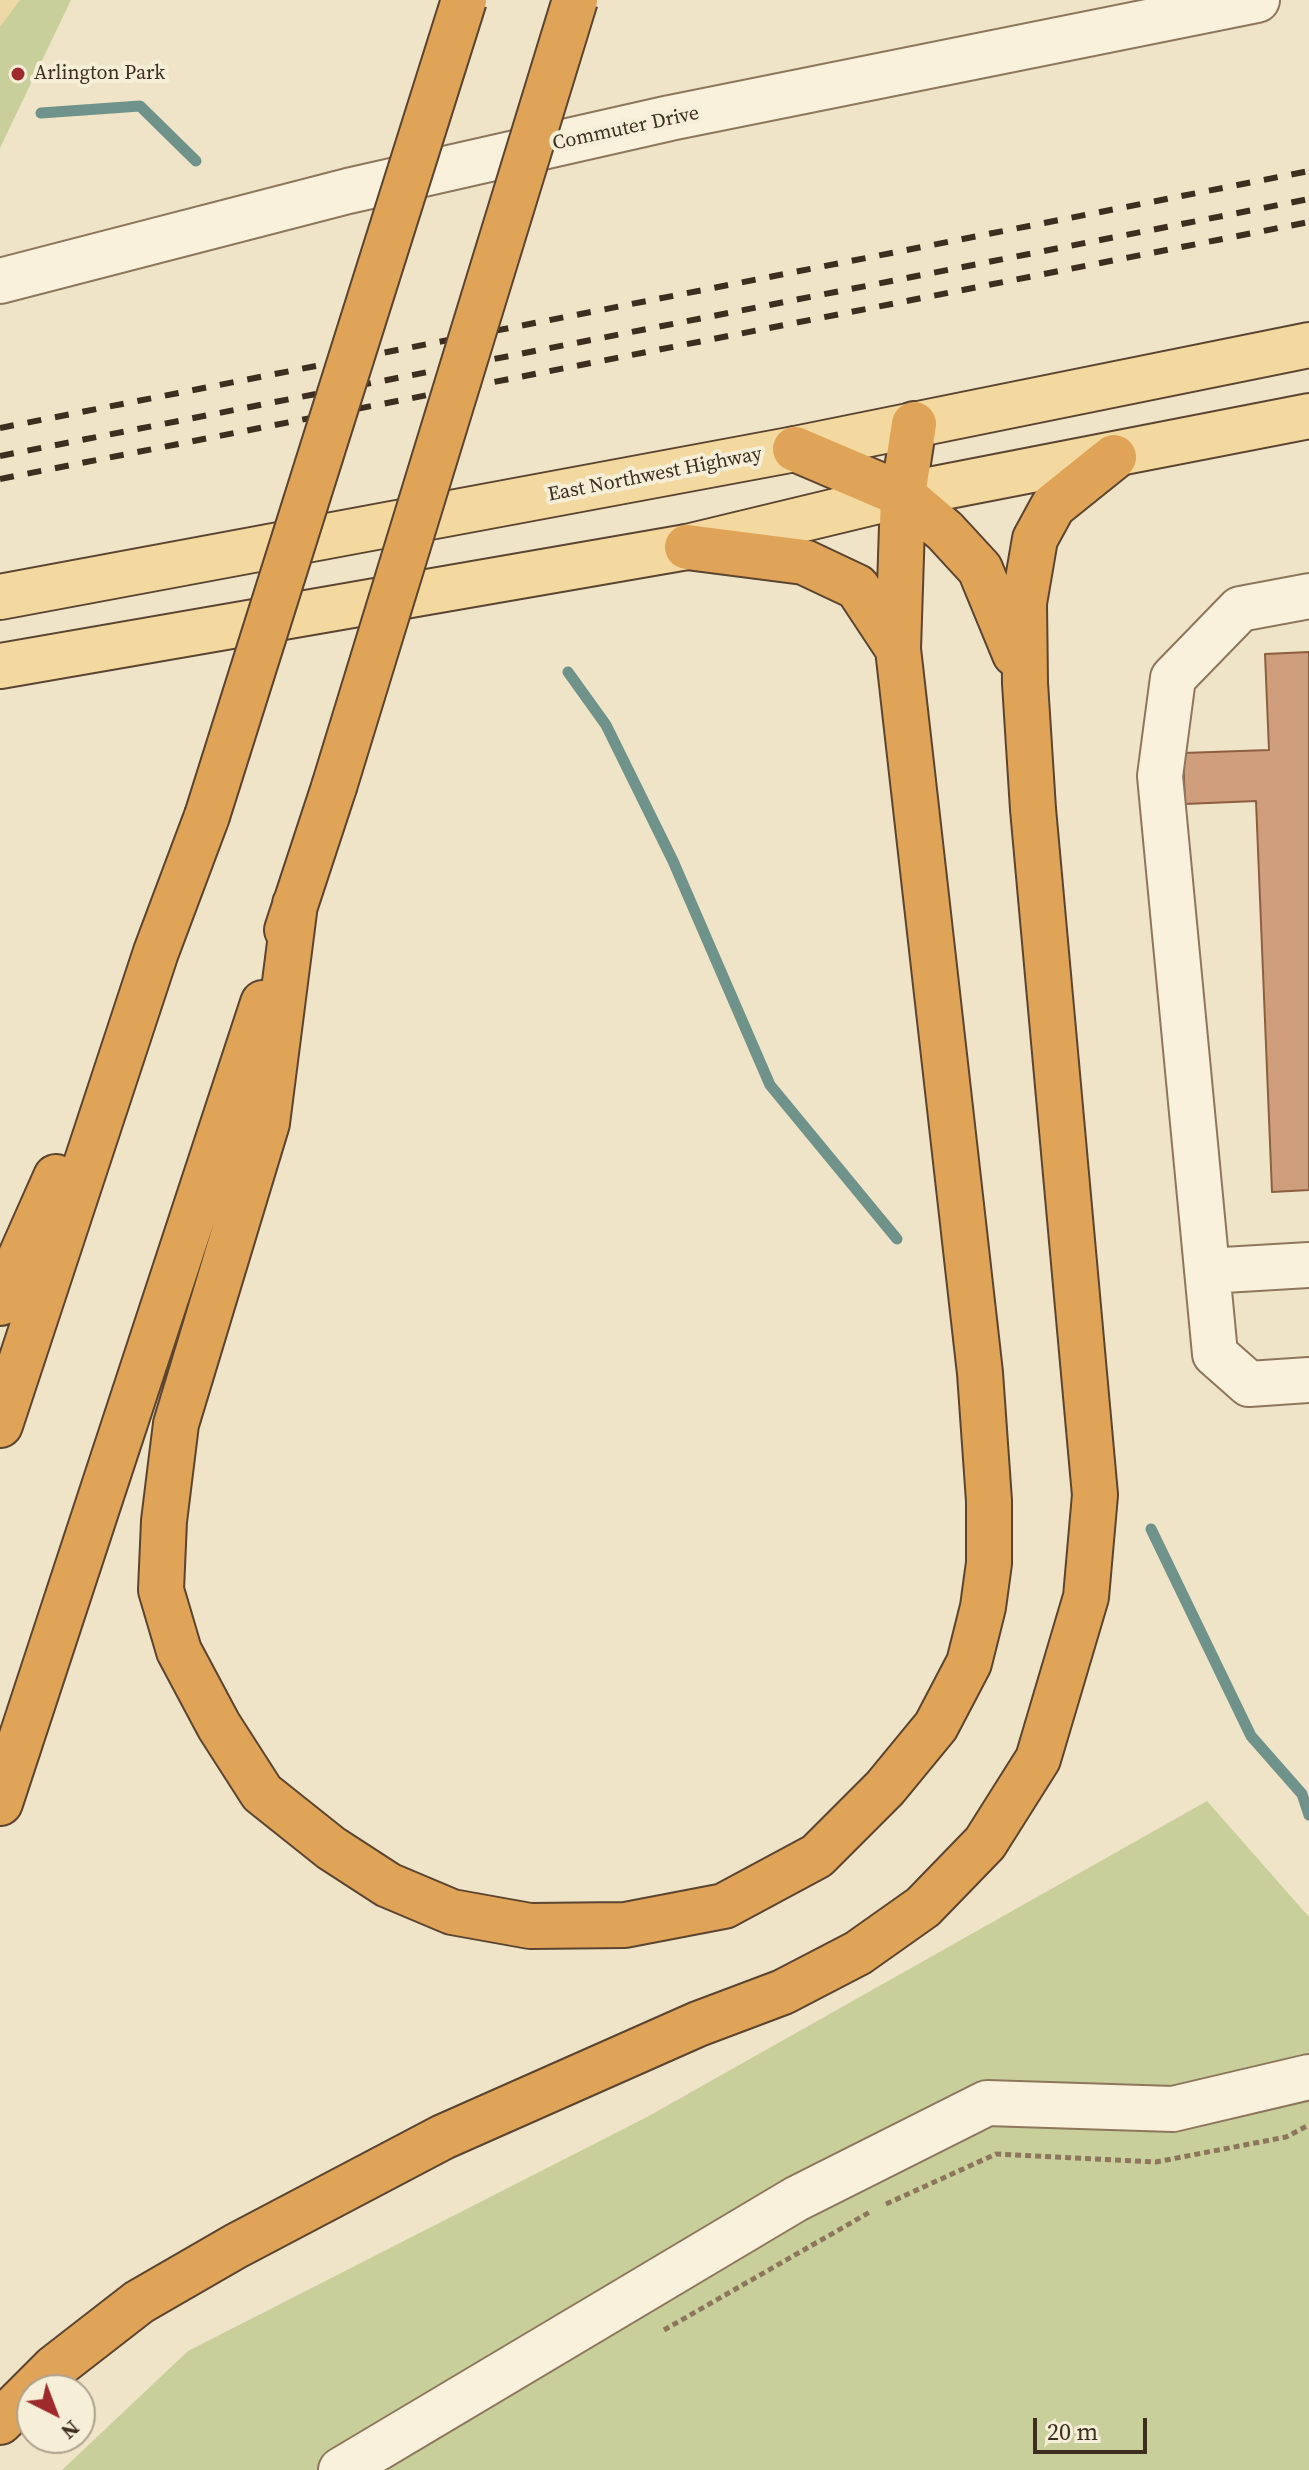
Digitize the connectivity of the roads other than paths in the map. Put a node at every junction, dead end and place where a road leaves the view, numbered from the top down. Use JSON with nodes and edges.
{"nodes":[{"id":1,"x":464,"y":0,"type":"edge"},
{"id":2,"x":575,"y":0,"type":"edge"},
{"id":3,"x":1257,"y":0,"type":"edge"},
{"id":4,"x":0,"y":281,"type":"edge"},
{"id":5,"x":1309,"y":345,"type":"edge"},
{"id":6,"x":1309,"y":416,"type":"edge"},
{"id":7,"x":914,"y":424,"type":"junction"},
{"id":8,"x":795,"y":449,"type":"junction"},
{"id":9,"x":1114,"y":457,"type":"junction"},
{"id":10,"x":903,"y":495,"type":"junction"},
{"id":11,"x":687,"y":547,"type":"junction"},
{"id":12,"x":1309,"y":596,"type":"edge"},
{"id":13,"x":0,"y":597,"type":"edge"},
{"id":14,"x":898,"y":649,"type":"junction"},
{"id":15,"x":0,"y":666,"type":"edge"},
{"id":16,"x":1025,"y":683,"type":"junction"},
{"id":17,"x":295,"y":904,"type":"junction"},
{"id":18,"x":156,"y":952,"type":"junction"},
{"id":19,"x":1309,"y":1265,"type":"edge"},
{"id":20,"x":1207,"y":1271,"type":"junction"},
{"id":21,"x":0,"y":1303,"type":"edge"},
{"id":22,"x":1309,"y":1380,"type":"edge"},
{"id":23,"x":0,"y":1425,"type":"edge"},
{"id":24,"x":0,"y":1803,"type":"edge"},
{"id":25,"x":1309,"y":2077,"type":"edge"},
{"id":26,"x":0,"y":2422,"type":"edge"},
{"id":27,"x":341,"y":2470,"type":"edge"}],
"edges":[{"from":1,"to":18,"type":"highway","bridge":true},
{"from":2,"to":17,"type":"highway","bridge":true},
{"from":3,"to":4,"type":"street","name":"Commuter Drive"},
{"from":5,"to":7,"type":"main road","name":"East Northwest Highway"},
{"from":6,"to":9,"type":"main road"},
{"from":7,"to":8,"type":"main road","name":"East Northwest Highway"},
{"from":7,"to":10,"type":"highway"},
{"from":8,"to":10,"type":"highway"},
{"from":8,"to":13,"type":"main road","name":"East Northwest Highway"},
{"from":9,"to":10,"type":"main road"},
{"from":9,"to":16,"type":"highway"},
{"from":10,"to":11,"type":"main road"},
{"from":10,"to":14,"type":"highway"},
{"from":10,"to":16,"type":"highway"},
{"from":11,"to":14,"type":"highway"},
{"from":11,"to":15,"type":"main road"},
{"from":12,"to":20,"type":"street"},
{"from":14,"to":17,"type":"highway"},
{"from":16,"to":26,"type":"highway"},
{"from":17,"to":24,"type":"highway"},
{"from":18,"to":21,"type":"highway"},
{"from":18,"to":23,"type":"highway"},
{"from":19,"to":20,"type":"street"},
{"from":20,"to":22,"type":"street"},
{"from":25,"to":27,"type":"street"}]}
